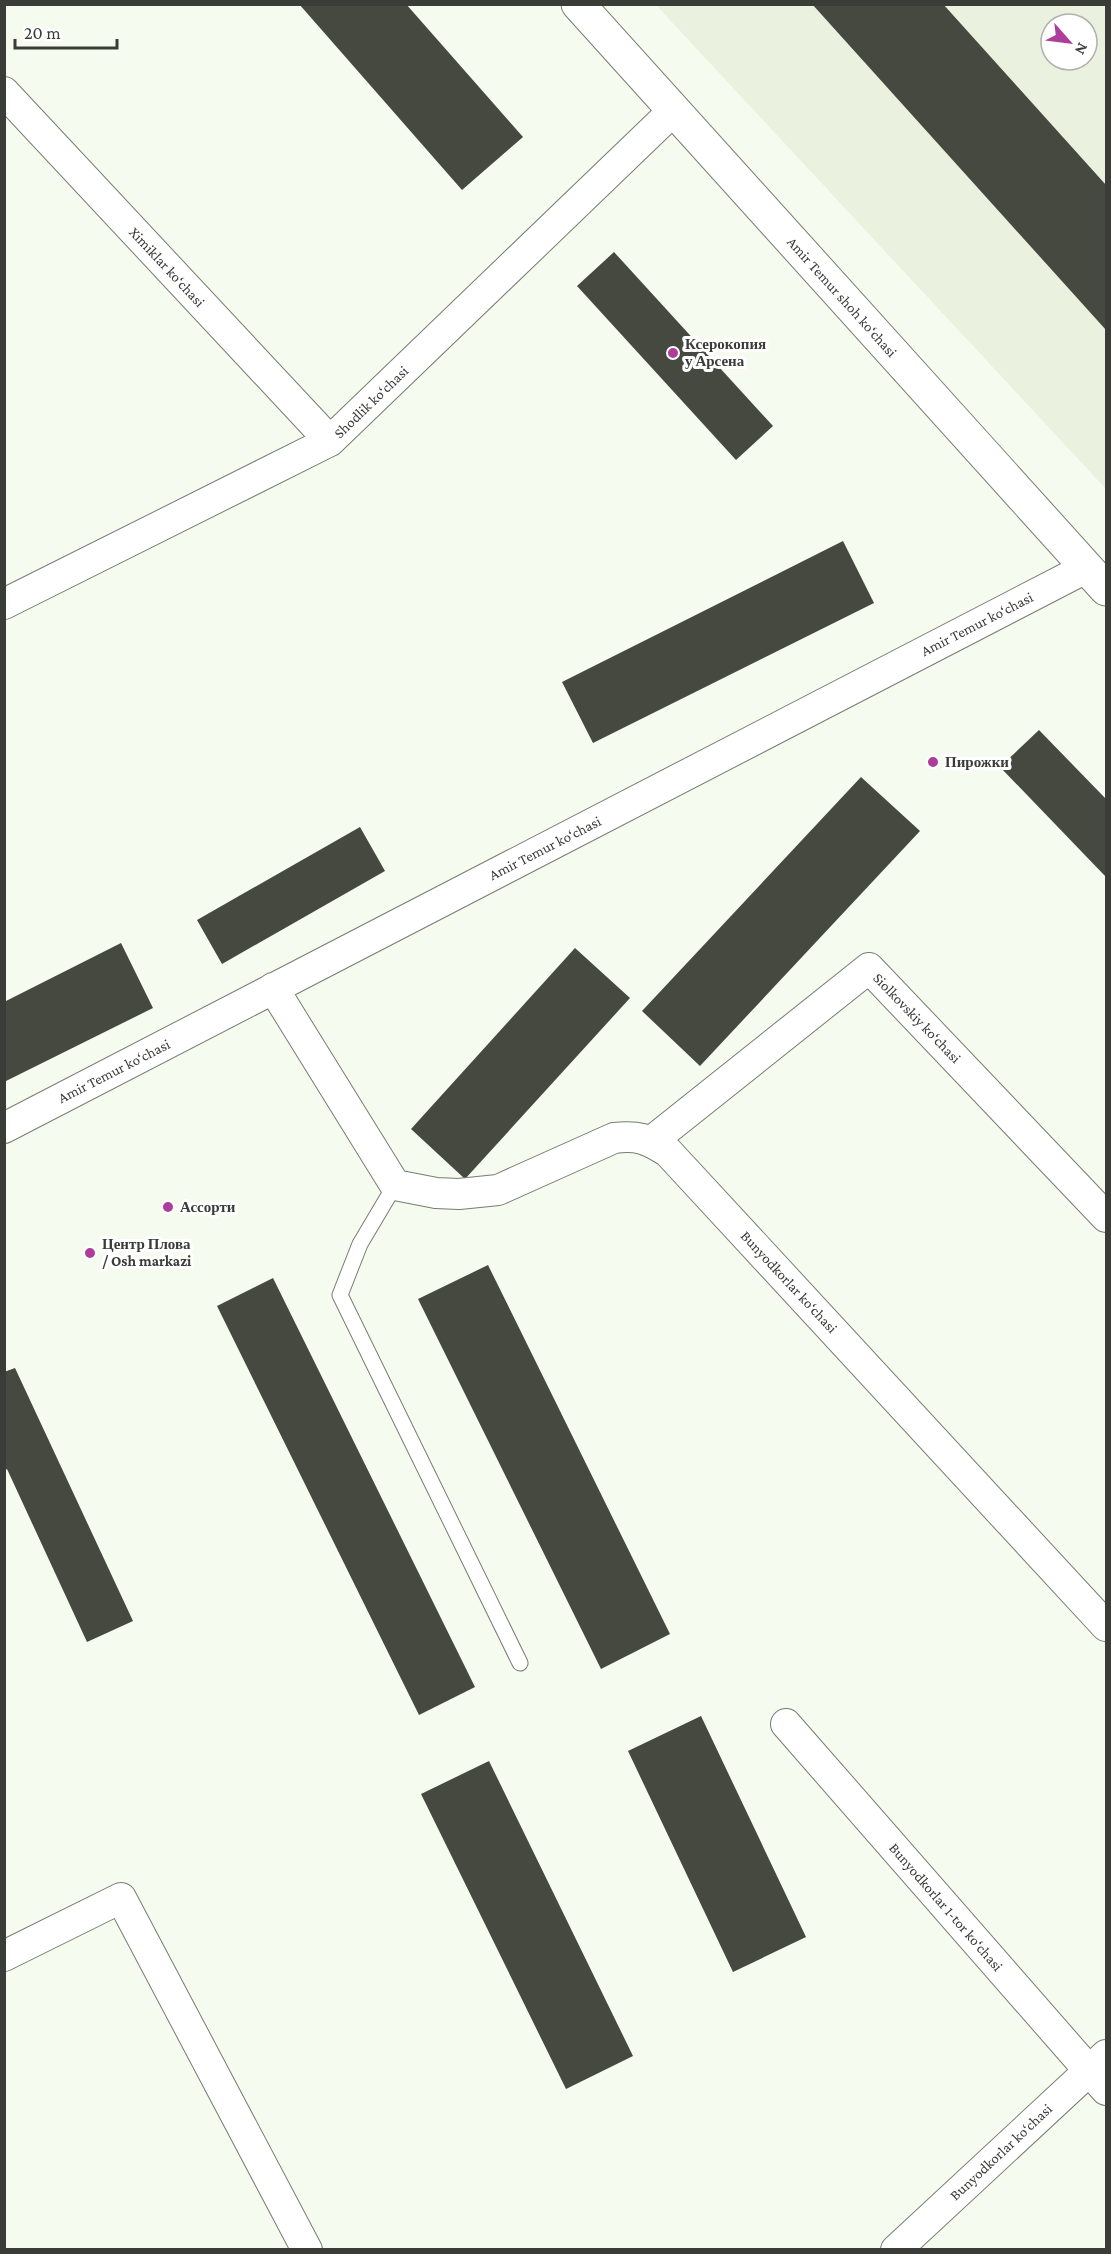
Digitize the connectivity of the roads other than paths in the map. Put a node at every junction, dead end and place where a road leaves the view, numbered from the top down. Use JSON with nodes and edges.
{"nodes":[{"id":1,"x":578,"y":4,"type":"edge"},
{"id":2,"x":4,"y":92,"type":"edge"},
{"id":3,"x":674,"y":110,"type":"junction"},
{"id":4,"x":330,"y":441,"type":"junction"},
{"id":5,"x":1096,"y":579,"type":"edge"},
{"id":6,"x":4,"y":604,"type":"edge"},
{"id":7,"x":273,"y":988,"type":"junction"},
{"id":8,"x":4,"y":1128,"type":"edge"},
{"id":9,"x":651,"y":1141,"type":"junction"},
{"id":10,"x":395,"y":1185,"type":"junction"},
{"id":11,"x":1107,"y":1217,"type":"edge"},
{"id":12,"x":1107,"y":1626,"type":"edge"},
{"id":13,"x":520,"y":1663,"type":"dead end"},
{"id":14,"x":786,"y":1724,"type":"dead end"},
{"id":15,"x":4,"y":1956,"type":"edge"},
{"id":16,"x":1101,"y":2072,"type":"edge"},
{"id":17,"x":307,"y":2250,"type":"edge"},
{"id":18,"x":896,"y":2250,"type":"edge"}],
"edges":[{"from":1,"to":3,"type":"main road","name":"Amir Temur shoh ko‘chasi"},
{"from":2,"to":4,"type":"street","name":"Ximiklar ko‘chasi"},
{"from":3,"to":4,"type":"street","name":"Shodlik ko‘chasi"},
{"from":3,"to":5,"type":"main road","name":"Amir Temur shoh ko‘chasi"},
{"from":4,"to":6,"type":"street","name":"Shodlik ko‘chasi"},
{"from":5,"to":7,"type":"street","name":"Amir Temur ko‘chasi"},
{"from":7,"to":8,"type":"street","name":"Amir Temur ko‘chasi"},
{"from":7,"to":10,"type":"street"},
{"from":9,"to":10,"type":"street"},
{"from":9,"to":11,"type":"street","name":"Siolkovskiy ko‘chasi"},
{"from":9,"to":12,"type":"street","name":"Bunyodkorlar ko‘chasi"},
{"from":10,"to":13,"type":"lane"},
{"from":14,"to":16,"type":"street","name":"Bunyodkorlar 1-tor ko‘chasi"},
{"from":15,"to":17,"type":"street"},
{"from":16,"to":18,"type":"street","name":"Bunyodkorlar ko‘chasi"}]}
